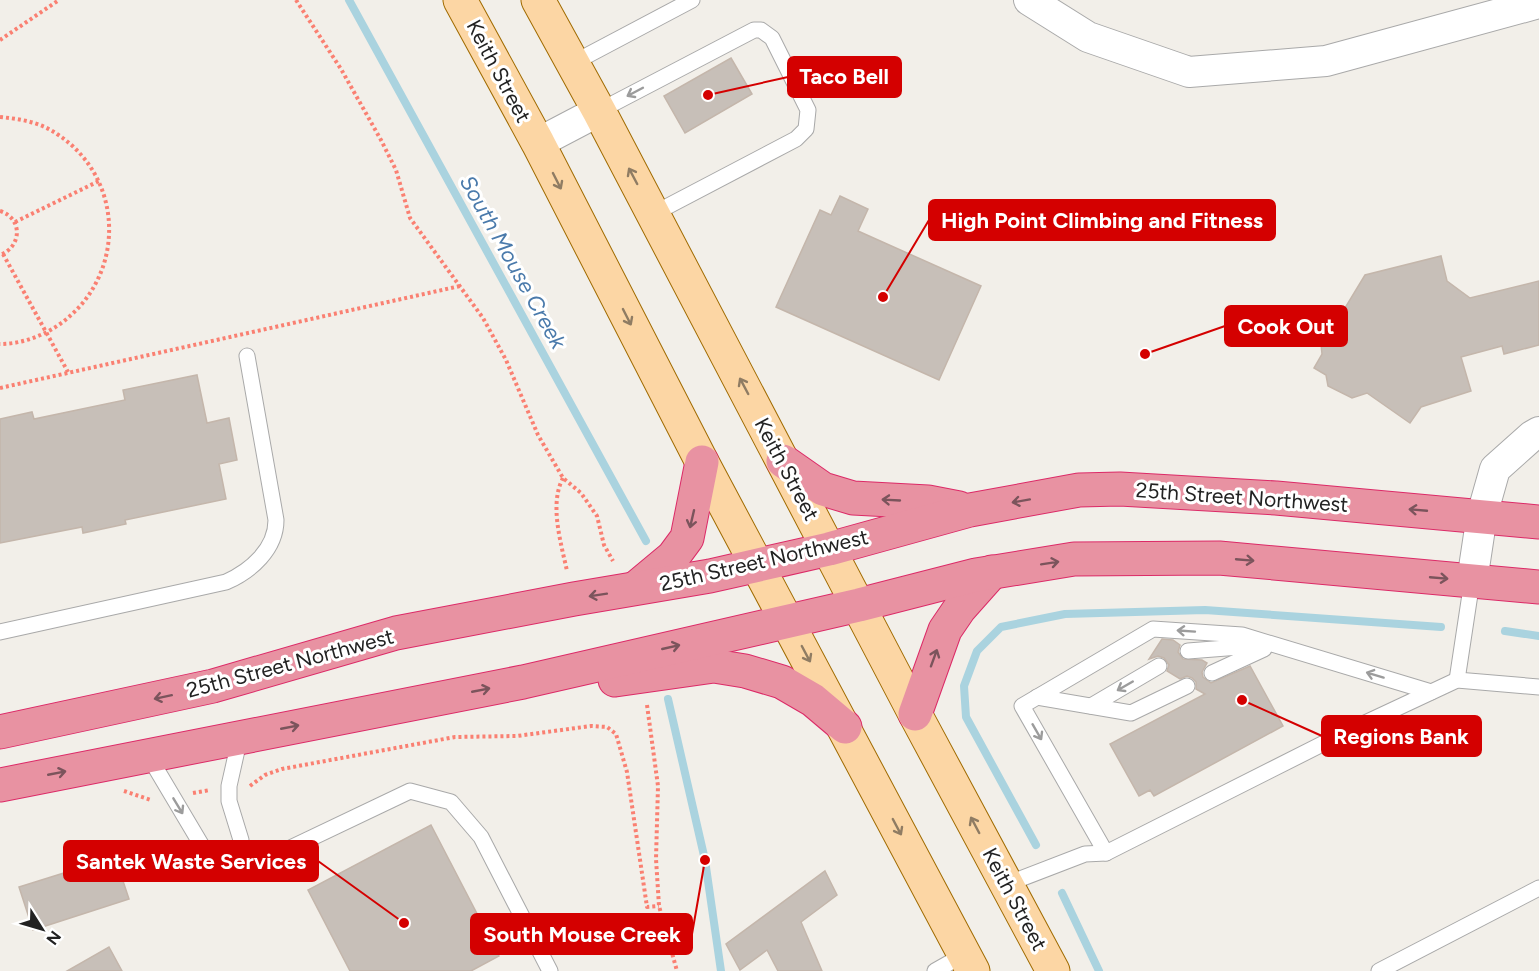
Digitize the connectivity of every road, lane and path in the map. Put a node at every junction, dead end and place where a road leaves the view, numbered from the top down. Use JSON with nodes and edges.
{"nodes":[{"id":1,"x":59,"y":0,"type":"edge"},
{"id":2,"x":296,"y":0,"type":"edge"},
{"id":3,"x":460,"y":0,"type":"edge"},
{"id":4,"x":538,"y":0,"type":"edge"},
{"id":5,"x":692,"y":0,"type":"edge"},
{"id":6,"x":1029,"y":0,"type":"edge"},
{"id":7,"x":1539,"y":3,"type":"edge"},
{"id":8,"x":0,"y":40,"type":"edge"},
{"id":9,"x":573,"y":63,"type":"junction"},
{"id":10,"x":599,"y":111,"type":"junction"},
{"id":11,"x":0,"y":117,"type":"edge"},
{"id":12,"x":538,"y":143,"type":"junction"},
{"id":13,"x":99,"y":181,"type":"junction"},
{"id":14,"x":0,"y":211,"type":"edge"},
{"id":15,"x":653,"y":214,"type":"junction"},
{"id":16,"x":15,"y":222,"type":"junction"},
{"id":17,"x":2,"y":255,"type":"edge"},
{"id":18,"x":460,"y":286,"type":"junction"},
{"id":19,"x":47,"y":333,"type":"junction"},
{"id":20,"x":0,"y":344,"type":"edge"},
{"id":21,"x":247,"y":356,"type":"dead end"},
{"id":22,"x":68,"y":372,"type":"junction"},
{"id":23,"x":0,"y":388,"type":"edge"},
{"id":24,"x":1539,"y":432,"type":"edge"},
{"id":25,"x":783,"y":461,"type":"junction"},
{"id":26,"x":702,"y":462,"type":"junction"},
{"id":27,"x":563,"y":478,"type":"junction"},
{"id":28,"x":970,"y":510,"type":"junction"},
{"id":29,"x":1482,"y":515,"type":"junction"},
{"id":30,"x":1539,"y":522,"type":"edge"},
{"id":31,"x":829,"y":549,"type":"junction"},
{"id":32,"x":613,"y":561,"type":"dead end"},
{"id":33,"x":759,"y":566,"type":"junction"},
{"id":34,"x":567,"y":572,"type":"dead end"},
{"id":35,"x":992,"y":572,"type":"junction"},
{"id":36,"x":1472,"y":581,"type":"junction"},
{"id":37,"x":1539,"y":587,"type":"edge"},
{"id":38,"x":635,"y":589,"type":"junction"},
{"id":39,"x":859,"y":605,"type":"junction"},
{"id":40,"x":788,"y":620,"type":"junction"},
{"id":41,"x":0,"y":632,"type":"edge"},
{"id":42,"x":1274,"y":644,"type":"junction"},
{"id":43,"x":1188,"y":651,"type":"dead end"},
{"id":44,"x":1159,"y":666,"type":"dead end"},
{"id":45,"x":1212,"y":673,"type":"dead end"},
{"id":46,"x":1457,"y":680,"type":"junction"},
{"id":47,"x":523,"y":682,"type":"junction"},
{"id":48,"x":1187,"y":686,"type":"dead end"},
{"id":49,"x":1539,"y":687,"type":"edge"},
{"id":50,"x":1431,"y":692,"type":"junction"},
{"id":51,"x":1037,"y":697,"type":"junction"},
{"id":52,"x":647,"y":705,"type":"dead end"},
{"id":53,"x":1091,"y":706,"type":"junction"},
{"id":54,"x":915,"y":714,"type":"junction"},
{"id":55,"x":845,"y":727,"type":"junction"},
{"id":56,"x":0,"y":732,"type":"edge"},
{"id":57,"x":240,"y":737,"type":"junction"},
{"id":58,"x":148,"y":755,"type":"junction"},
{"id":59,"x":0,"y":785,"type":"edge"},
{"id":60,"x":1106,"y":853,"type":"junction"},
{"id":61,"x":238,"y":873,"type":"junction"},
{"id":62,"x":1007,"y":884,"type":"junction"},
{"id":63,"x":1539,"y":888,"type":"edge"},
{"id":64,"x":969,"y":963,"type":"edge"},
{"id":65,"x":550,"y":971,"type":"edge"},
{"id":66,"x":677,"y":971,"type":"edge"},
{"id":67,"x":935,"y":971,"type":"edge"},
{"id":68,"x":1053,"y":971,"type":"edge"},
{"id":69,"x":1379,"y":971,"type":"edge"}],
"edges":[{"from":1,"to":8,"type":"path"},
{"from":2,"to":18,"type":"path"},
{"from":3,"to":12,"type":"main road","name":"Keith Street"},
{"from":4,"to":9,"type":"main road","name":"Keith Street"},
{"from":5,"to":9,"type":"lane"},
{"from":6,"to":7,"type":"street"},
{"from":9,"to":10,"type":"main road","name":"Keith Street"},
{"from":10,"to":12,"type":"street"},
{"from":15,"to":10,"type":"main road","name":"Keith Street","one_way":true},
{"from":15,"to":10,"type":"lane","one_way":true},
{"from":11,"to":13,"type":"path"},
{"from":12,"to":26,"type":"main road","name":"Keith Street","one_way":true},
{"from":13,"to":16,"type":"path"},
{"from":13,"to":19,"type":"path"},
{"from":14,"to":16,"type":"path"},
{"from":25,"to":15,"type":"main road","name":"Keith Street","one_way":true},
{"from":16,"to":17,"type":"path"},
{"from":17,"to":19,"type":"path"},
{"from":18,"to":22,"type":"path"},
{"from":18,"to":27,"type":"path"},
{"from":19,"to":20,"type":"path"},
{"from":19,"to":22,"type":"path"},
{"from":21,"to":41,"type":"lane"},
{"from":22,"to":23,"type":"path"},
{"from":24,"to":29,"type":"street"},
{"from":28,"to":25,"type":"highway","one_way":true},
{"from":25,"to":31,"type":"main road","name":"Keith Street"},
{"from":26,"to":33,"type":"main road","name":"Keith Street"},
{"from":26,"to":38,"type":"highway","one_way":true},
{"from":27,"to":32,"type":"path"},
{"from":27,"to":34,"type":"path"},
{"from":29,"to":28,"type":"highway","name":"25th Street Northwest","one_way":true},
{"from":28,"to":31,"type":"highway","name":"25th Street Northwest"},
{"from":29,"to":30,"type":"highway","name":"25th Street Northwest"},
{"from":29,"to":36,"type":"street"},
{"from":31,"to":33,"type":"highway","name":"25th Street Northwest"},
{"from":31,"to":39,"type":"main road","name":"Keith Street"},
{"from":33,"to":38,"type":"highway","name":"25th Street Northwest"},
{"from":33,"to":40,"type":"main road","name":"Keith Street"},
{"from":35,"to":36,"type":"highway","one_way":true},
{"from":35,"to":39,"type":"highway"},
{"from":54,"to":35,"type":"highway","one_way":true},
{"from":36,"to":37,"type":"highway"},
{"from":36,"to":46,"type":"lane"},
{"from":38,"to":56,"type":"highway","name":"25th Street Northwest","one_way":true},
{"from":39,"to":40,"type":"highway"},
{"from":39,"to":54,"type":"main road","name":"Keith Street"},
{"from":47,"to":40,"type":"highway","one_way":true},
{"from":40,"to":55,"type":"main road","name":"Keith Street","one_way":true},
{"from":42,"to":43,"type":"lane"},
{"from":42,"to":45,"type":"lane"},
{"from":50,"to":42,"type":"lane","one_way":true},
{"from":42,"to":51,"type":"lane","one_way":true},
{"from":44,"to":53,"type":"lane","one_way":true},
{"from":46,"to":49,"type":"lane"},
{"from":46,"to":50,"type":"lane"},
{"from":47,"to":55,"type":"highway"},
{"from":57,"to":47,"type":"highway","one_way":true},
{"from":48,"to":53,"type":"lane"},
{"from":50,"to":60,"type":"lane"},
{"from":51,"to":53,"type":"lane"},
{"from":51,"to":60,"type":"lane","one_way":true},
{"from":52,"to":66,"type":"path"},
{"from":62,"to":54,"type":"main road","name":"Keith Street","one_way":true},
{"from":55,"to":64,"type":"main road","name":"Keith Street","one_way":true},
{"from":57,"to":58,"type":"highway"},
{"from":57,"to":61,"type":"lane"},
{"from":59,"to":58,"type":"highway","one_way":true},
{"from":58,"to":61,"type":"lane","one_way":true},
{"from":60,"to":62,"type":"lane"},
{"from":61,"to":65,"type":"lane"},
{"from":62,"to":68,"type":"main road","name":"Keith Street"},
{"from":63,"to":69,"type":"lane"},
{"from":64,"to":67,"type":"lane"}]}
